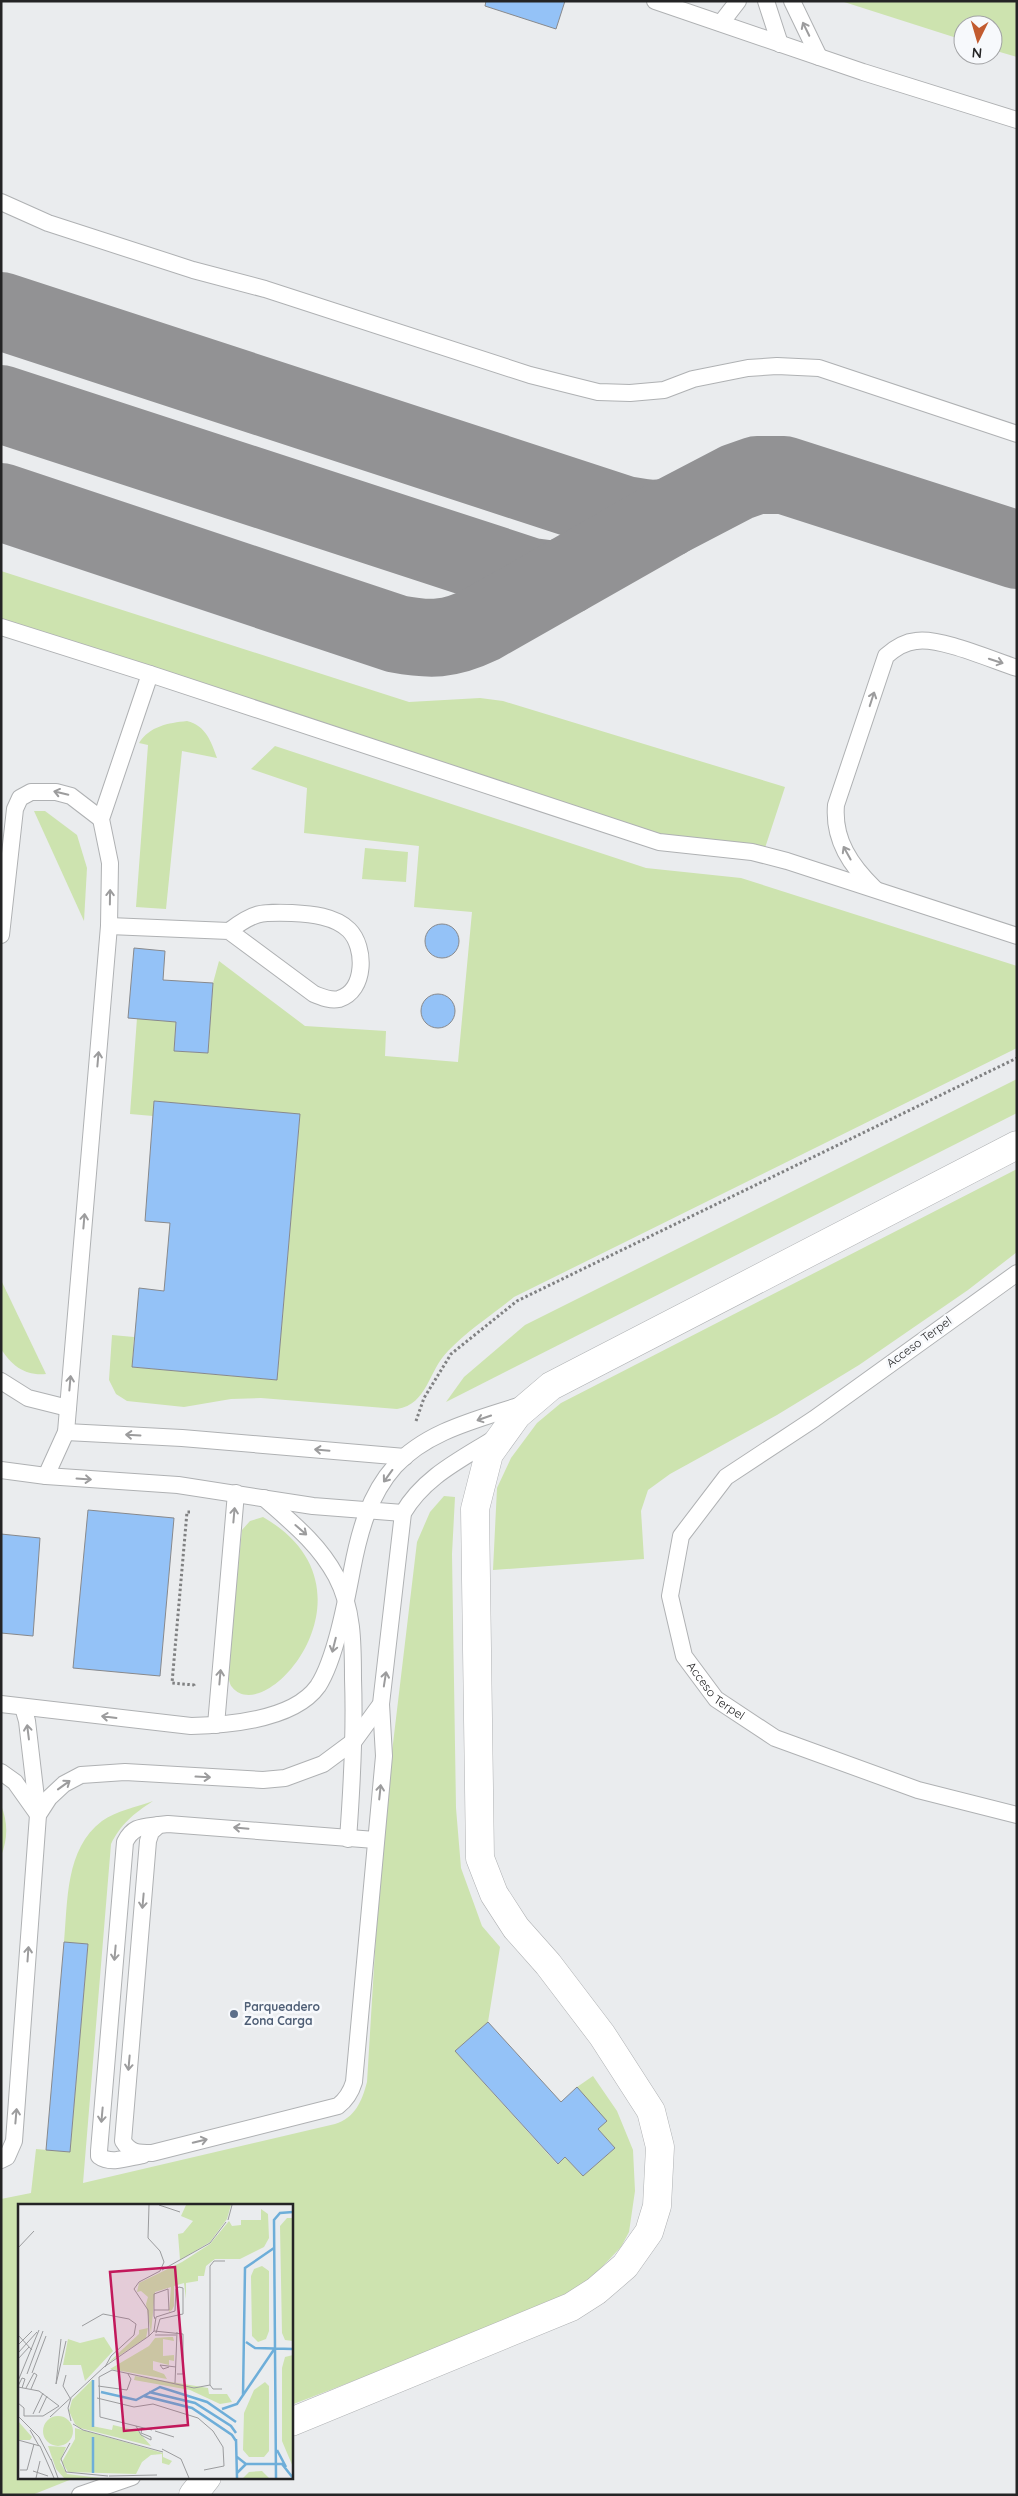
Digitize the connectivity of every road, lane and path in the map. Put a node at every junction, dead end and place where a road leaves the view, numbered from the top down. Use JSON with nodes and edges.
{"nodes":[{"id":1,"x":655,"y":1,"type":"edge"},
{"id":2,"x":738,"y":1,"type":"edge"},
{"id":3,"x":766,"y":1,"type":"edge"},
{"id":4,"x":792,"y":1,"type":"edge"},
{"id":5,"x":721,"y":24,"type":"junction"},
{"id":6,"x":780,"y":44,"type":"junction"},
{"id":7,"x":819,"y":57,"type":"junction"},
{"id":8,"x":1017,"y":120,"type":"edge"},
{"id":9,"x":1,"y":202,"type":"edge"},
{"id":10,"x":1017,"y":434,"type":"edge"},
{"id":11,"x":1,"y":627,"type":"edge"},
{"id":12,"x":1017,"y":668,"type":"edge"},
{"id":13,"x":150,"y":674,"type":"junction"},
{"id":14,"x":101,"y":819,"type":"junction"},
{"id":15,"x":877,"y":891,"type":"junction"},
{"id":16,"x":109,"y":926,"type":"junction"},
{"id":17,"x":229,"y":931,"type":"junction"},
{"id":18,"x":1,"y":935,"type":"edge"},
{"id":19,"x":1017,"y":936,"type":"edge"},
{"id":20,"x":1017,"y":1058,"type":"edge"},
{"id":21,"x":1017,"y":1145,"type":"edge"},
{"id":22,"x":1017,"y":1273,"type":"edge"},
{"id":23,"x":1,"y":1381,"type":"edge"},
{"id":24,"x":530,"y":1401,"type":"junction"},
{"id":25,"x":68,"y":1408,"type":"junction"},
{"id":26,"x":66,"y":1432,"type":"junction"},
{"id":27,"x":503,"y":1433,"type":"junction"},
{"id":28,"x":404,"y":1457,"type":"junction"},
{"id":29,"x":1,"y":1470,"type":"edge"},
{"id":30,"x":46,"y":1476,"type":"junction"},
{"id":31,"x":212,"y":1490,"type":"junction"},
{"id":32,"x":236,"y":1493,"type":"junction"},
{"id":33,"x":264,"y":1498,"type":"junction"},
{"id":34,"x":368,"y":1510,"type":"junction"},
{"id":35,"x":403,"y":1514,"type":"junction"},
{"id":36,"x":346,"y":1598,"type":"junction"},
{"id":37,"x":1,"y":1704,"type":"edge"},
{"id":38,"x":381,"y":1704,"type":"junction"},
{"id":39,"x":23,"y":1706,"type":"junction"},
{"id":40,"x":216,"y":1725,"type":"junction"},
{"id":41,"x":191,"y":1726,"type":"junction"},
{"id":42,"x":354,"y":1741,"type":"junction"},
{"id":43,"x":1,"y":1772,"type":"edge"},
{"id":44,"x":38,"y":1815,"type":"junction"},
{"id":45,"x":1017,"y":1815,"type":"edge"},
{"id":46,"x":159,"y":1824,"type":"junction"},
{"id":47,"x":348,"y":1839,"type":"junction"},
{"id":48,"x":375,"y":1840,"type":"junction"},
{"id":49,"x":152,"y":2153,"type":"junction"},
{"id":50,"x":1,"y":2160,"type":"edge"},
{"id":51,"x":292,"y":2422,"type":"edge"},
{"id":52,"x":129,"y":2478,"type":"edge"},
{"id":53,"x":206,"y":2478,"type":"edge"},
{"id":54,"x":80,"y":2495,"type":"edge"},
{"id":55,"x":193,"y":2495,"type":"edge"}],
"edges":[{"from":1,"to":5,"type":"lane"},
{"from":2,"to":5,"type":"lane"},
{"from":3,"to":6,"type":"lane"},
{"from":7,"to":4,"type":"lane","one_way":true},
{"from":5,"to":6,"type":"lane"},
{"from":6,"to":7,"type":"lane"},
{"from":7,"to":8,"type":"lane"},
{"from":9,"to":10,"type":"lane"},
{"from":11,"to":13,"type":"lane"},
{"from":15,"to":12,"type":"lane","one_way":true},
{"from":13,"to":14,"type":"lane"},
{"from":13,"to":15,"type":"lane"},
{"from":16,"to":14,"type":"lane","one_way":true},
{"from":14,"to":18,"type":"lane","one_way":true},
{"from":15,"to":19,"type":"lane"},
{"from":16,"to":17,"type":"lane"},
{"from":25,"to":16,"type":"lane","one_way":true},
{"from":17,"to":17,"type":"lane"},
{"from":20,"to":28,"type":"path"},
{"from":21,"to":24,"type":"street"},
{"from":22,"to":45,"type":"lane","name":"Acceso Terpel"},
{"from":23,"to":25,"type":"lane"},
{"from":24,"to":27,"type":"street"},
{"from":24,"to":28,"type":"lane","one_way":true},
{"from":25,"to":26,"type":"lane"},
{"from":28,"to":26,"type":"lane","one_way":true},
{"from":26,"to":30,"type":"lane"},
{"from":27,"to":35,"type":"lane"},
{"from":27,"to":51,"type":"street"},
{"from":28,"to":34,"type":"lane","one_way":true},
{"from":29,"to":30,"type":"lane"},
{"from":30,"to":31,"type":"lane","one_way":true},
{"from":31,"to":32,"type":"lane"},
{"from":31,"to":41,"type":"path"},
{"from":32,"to":33,"type":"lane"},
{"from":40,"to":32,"type":"lane","one_way":true},
{"from":33,"to":34,"type":"lane"},
{"from":33,"to":36,"type":"lane","one_way":true},
{"from":34,"to":35,"type":"lane"},
{"from":34,"to":36,"type":"lane"},
{"from":38,"to":35,"type":"lane","one_way":true},
{"from":36,"to":40,"type":"lane","one_way":true},
{"from":36,"to":42,"type":"lane"},
{"from":37,"to":39,"type":"lane"},
{"from":38,"to":42,"type":"lane"},
{"from":48,"to":38,"type":"lane","one_way":true},
{"from":41,"to":39,"type":"lane","one_way":true},
{"from":44,"to":39,"type":"lane","one_way":true},
{"from":40,"to":41,"type":"lane"},
{"from":44,"to":42,"type":"lane","one_way":true},
{"from":42,"to":47,"type":"lane"},
{"from":43,"to":44,"type":"lane"},
{"from":50,"to":44,"type":"lane","one_way":true},
{"from":47,"to":46,"type":"lane","one_way":true},
{"from":46,"to":49,"type":"lane","one_way":true},
{"from":46,"to":49,"type":"lane","one_way":true},
{"from":47,"to":48,"type":"lane"},
{"from":49,"to":48,"type":"lane","one_way":true},
{"from":52,"to":54,"type":"lane"},
{"from":53,"to":55,"type":"street"}]}
